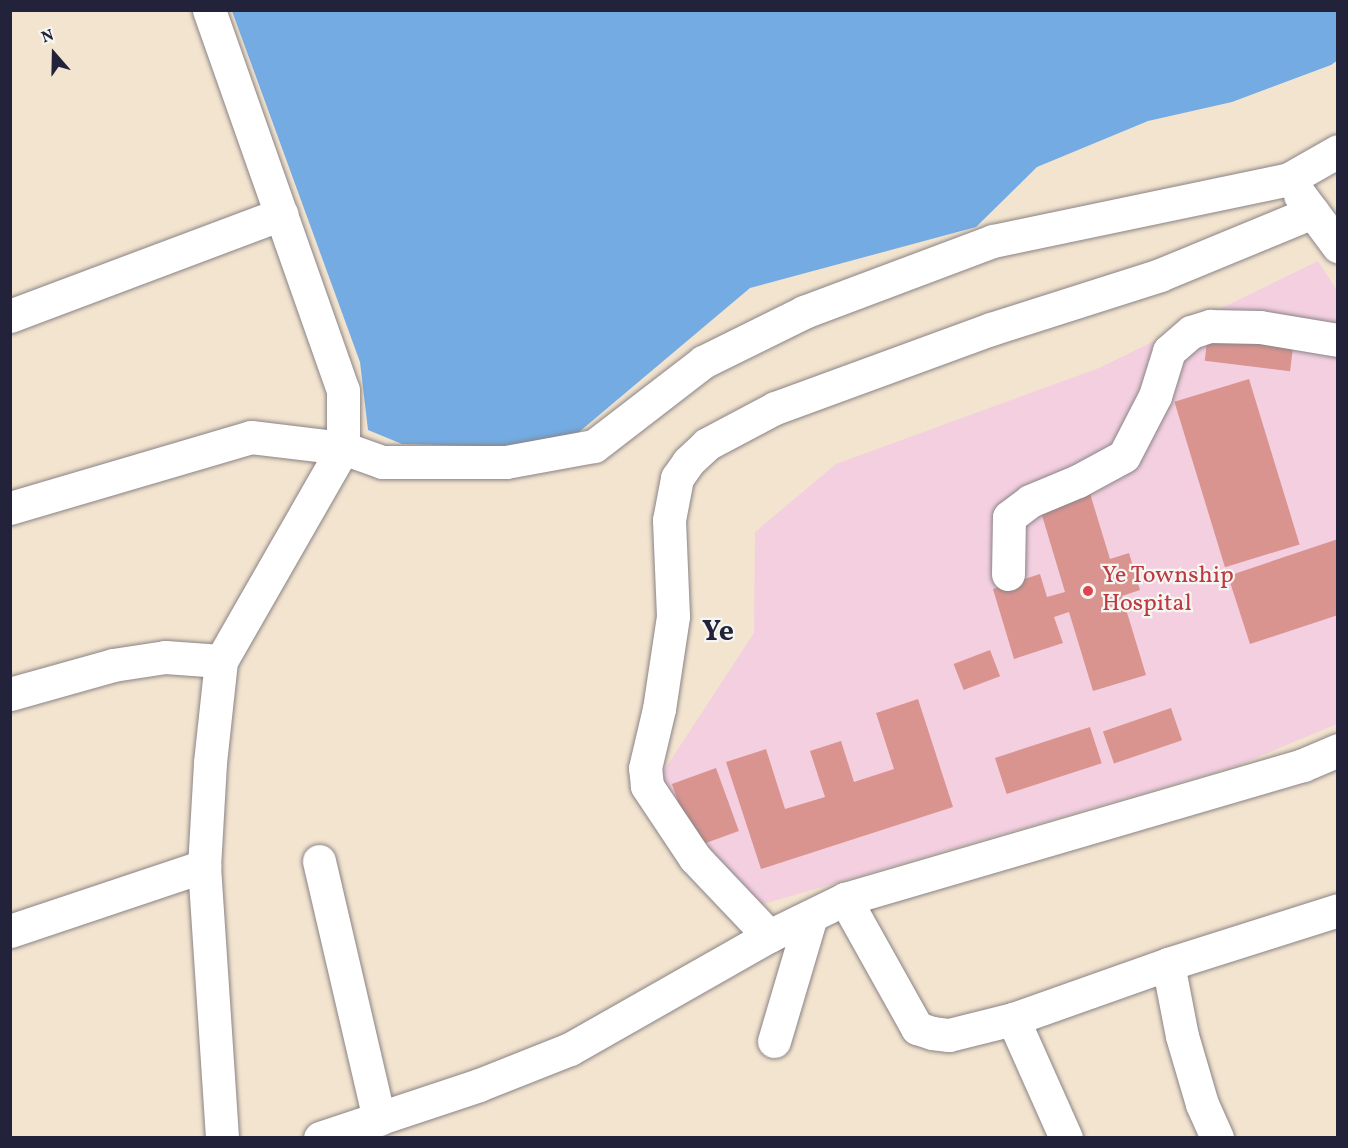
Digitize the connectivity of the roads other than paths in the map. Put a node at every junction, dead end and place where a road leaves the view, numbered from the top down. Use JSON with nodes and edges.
{"nodes":[{"id":1,"x":209,"y":10,"type":"edge"},
{"id":2,"x":1338,"y":151,"type":"edge"},
{"id":3,"x":1289,"y":179,"type":"junction"},
{"id":4,"x":1312,"y":212,"type":"junction"},
{"id":5,"x":281,"y":214,"type":"junction"},
{"id":6,"x":1338,"y":246,"type":"edge"},
{"id":7,"x":10,"y":316,"type":"edge"},
{"id":8,"x":1338,"y":340,"type":"edge"},
{"id":9,"x":343,"y":448,"type":"junction"},
{"id":10,"x":10,"y":508,"type":"edge"},
{"id":11,"x":1008,"y":574,"type":"dead end"},
{"id":12,"x":221,"y":661,"type":"junction"},
{"id":13,"x":10,"y":694,"type":"edge"},
{"id":14,"x":1338,"y":750,"type":"edge"},
{"id":15,"x":319,"y":861,"type":"dead end"},
{"id":16,"x":204,"y":866,"type":"junction"},
{"id":17,"x":845,"y":899,"type":"junction"},
{"id":18,"x":1338,"y":910,"type":"edge"},
{"id":19,"x":811,"y":916,"type":"junction"},
{"id":20,"x":10,"y":931,"type":"edge"},
{"id":21,"x":769,"y":936,"type":"junction"},
{"id":22,"x":1168,"y":964,"type":"junction"},
{"id":23,"x":1013,"y":1019,"type":"junction"},
{"id":24,"x":774,"y":1041,"type":"dead end"},
{"id":25,"x":379,"y":1119,"type":"junction"},
{"id":26,"x":221,"y":1137,"type":"edge"},
{"id":27,"x":320,"y":1137,"type":"edge"},
{"id":28,"x":1066,"y":1137,"type":"edge"},
{"id":29,"x":1217,"y":1137,"type":"edge"}],
"edges":[{"from":1,"to":5,"type":"street"},
{"from":2,"to":3,"type":"street"},
{"from":3,"to":4,"type":"street"},
{"from":3,"to":9,"type":"street"},
{"from":4,"to":6,"type":"street"},
{"from":4,"to":21,"type":"street"},
{"from":5,"to":7,"type":"street"},
{"from":5,"to":9,"type":"street"},
{"from":8,"to":11,"type":"street"},
{"from":9,"to":10,"type":"street"},
{"from":9,"to":12,"type":"street"},
{"from":12,"to":13,"type":"street"},
{"from":12,"to":16,"type":"street"},
{"from":14,"to":17,"type":"street"},
{"from":15,"to":25,"type":"street"},
{"from":16,"to":20,"type":"street"},
{"from":16,"to":26,"type":"street"},
{"from":17,"to":19,"type":"street"},
{"from":17,"to":23,"type":"street"},
{"from":18,"to":22,"type":"street"},
{"from":19,"to":21,"type":"street"},
{"from":19,"to":24,"type":"street"},
{"from":21,"to":25,"type":"street"},
{"from":22,"to":23,"type":"street"},
{"from":22,"to":29,"type":"street"},
{"from":23,"to":28,"type":"street"},
{"from":25,"to":27,"type":"street"}]}
